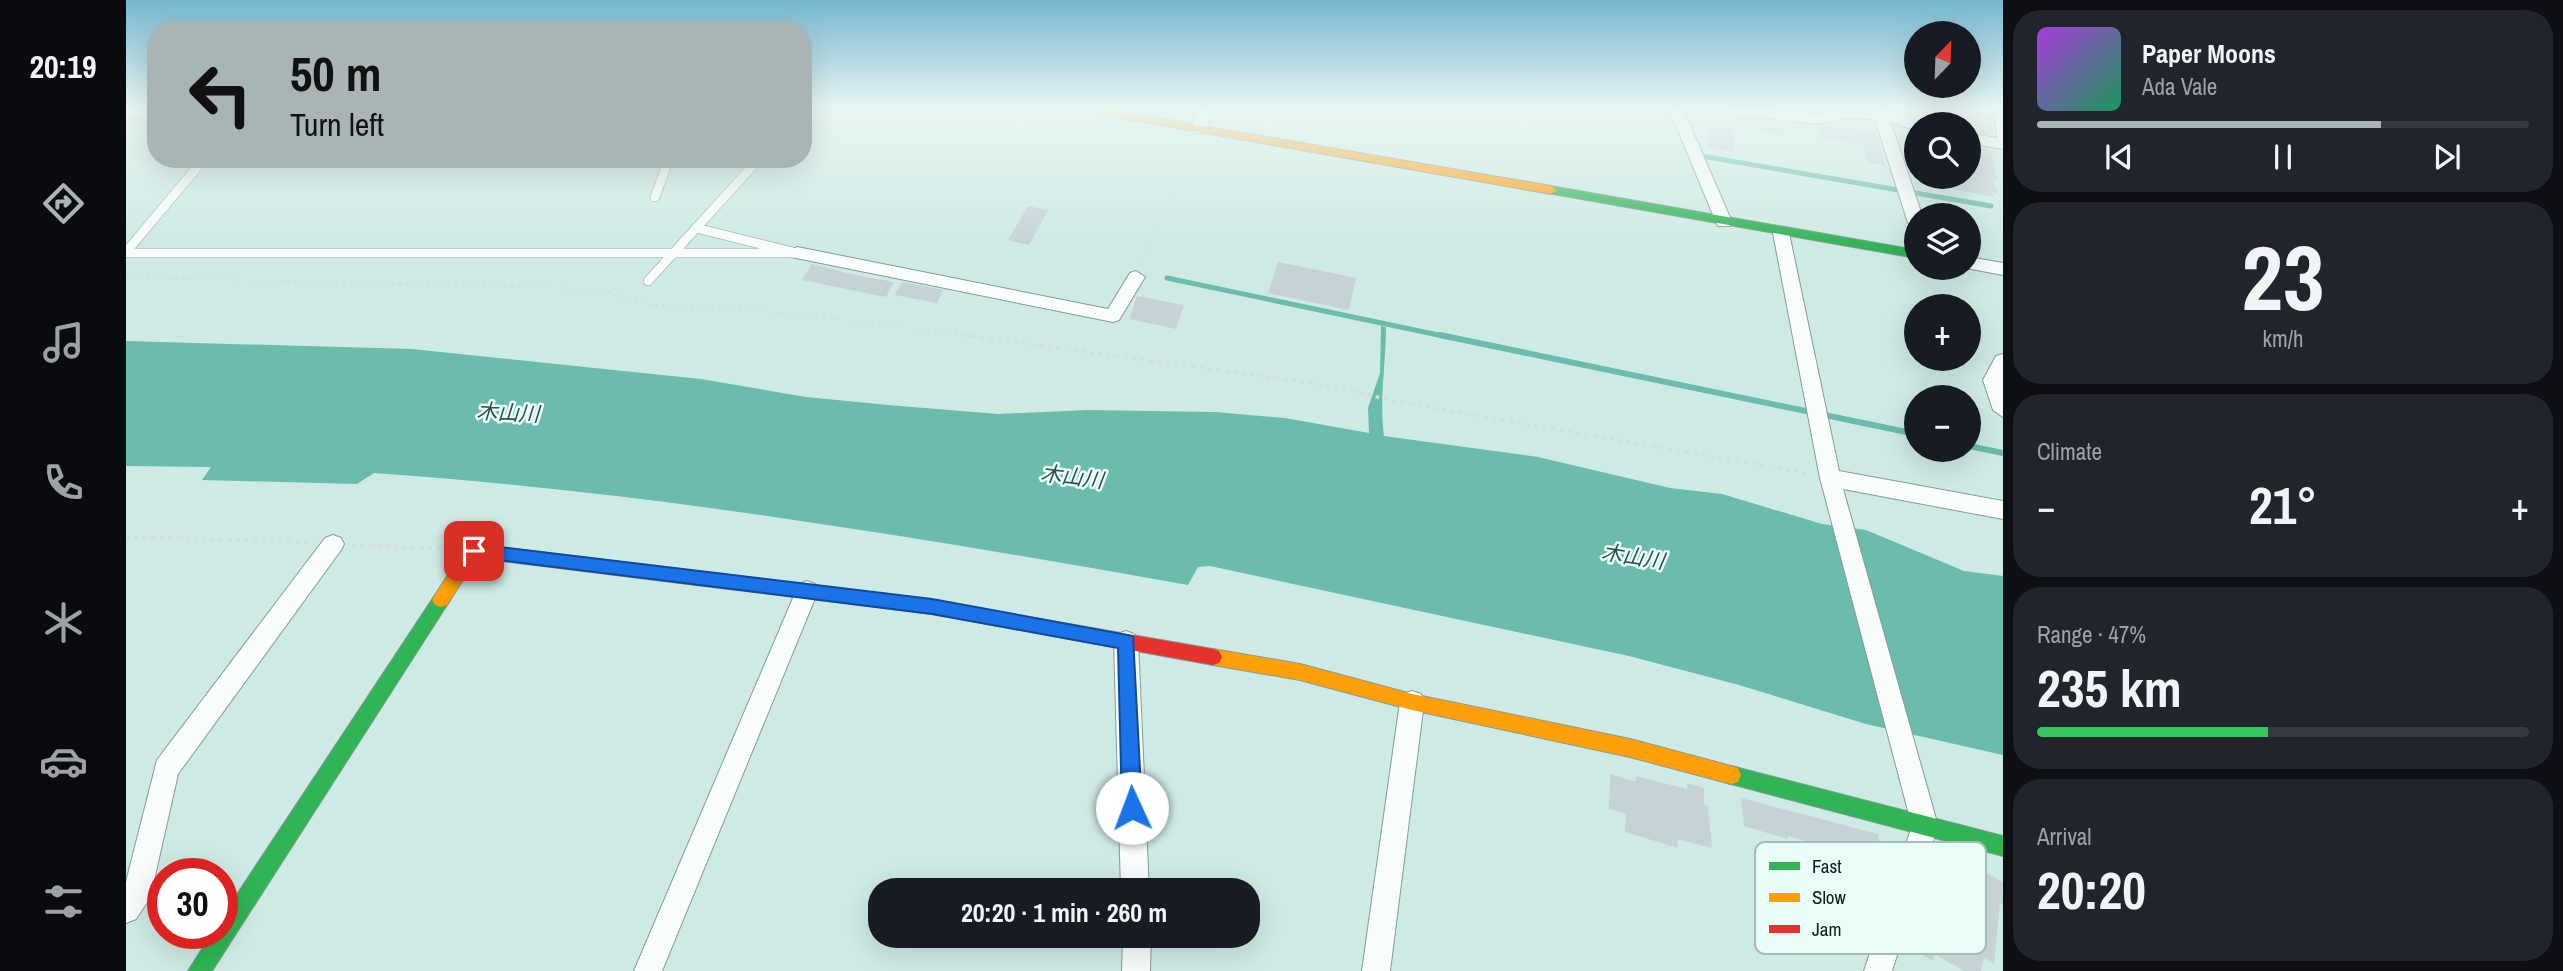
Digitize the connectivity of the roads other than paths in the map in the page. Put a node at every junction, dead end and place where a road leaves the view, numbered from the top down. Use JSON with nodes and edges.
{"nodes":[{"id":1,"x":1341,"y":154,"type":"edge"},
{"id":2,"x":1695,"y":154,"type":"edge"},
{"id":3,"x":1894,"y":154,"type":"edge"},
{"id":4,"x":197,"y":168,"type":"edge"},
{"id":5,"x":666,"y":168,"type":"edge"},
{"id":6,"x":751,"y":168,"type":"edge"},
{"id":7,"x":655,"y":197,"type":"dead end"},
{"id":8,"x":1910,"y":203,"type":"edge"},
{"id":9,"x":1724,"y":222,"type":"junction"},
{"id":10,"x":696,"y":228,"type":"junction"},
{"id":11,"x":1781,"y":233,"type":"junction"},
{"id":12,"x":1904,"y":252,"type":"edge"},
{"id":13,"x":126,"y":253,"type":"edge"},
{"id":14,"x":673,"y":253,"type":"junction"},
{"id":15,"x":797,"y":253,"type":"junction"},
{"id":16,"x":1981,"y":265,"type":"edge"},
{"id":17,"x":2003,"y":270,"type":"edge"},
{"id":18,"x":1136,"y":277,"type":"road end"},
{"id":19,"x":648,"y":281,"type":"dead end"},
{"id":20,"x":2003,"y":360,"type":"edge"},
{"id":21,"x":2003,"y":410,"type":"edge"},
{"id":22,"x":1830,"y":478,"type":"junction"},
{"id":23,"x":2003,"y":510,"type":"edge"},
{"id":24,"x":333,"y":544,"type":"road end"},
{"id":25,"x":807,"y":592,"type":"junction"},
{"id":26,"x":1126,"y":641,"type":"junction"},
{"id":27,"x":1412,"y":702,"type":"junction"},
{"id":28,"x":1926,"y":826,"type":"junction"},
{"id":29,"x":1921,"y":842,"type":"edge"},
{"id":30,"x":2003,"y":846,"type":"edge"},
{"id":31,"x":1135,"y":878,"type":"edge"},
{"id":32,"x":126,"y":909,"type":"edge"},
{"id":33,"x":1137,"y":948,"type":"edge"},
{"id":34,"x":1884,"y":954,"type":"edge"},
{"id":35,"x":199,"y":971,"type":"edge"},
{"id":36,"x":648,"y":971,"type":"edge"},
{"id":37,"x":1136,"y":971,"type":"edge"},
{"id":38,"x":1376,"y":971,"type":"edge"},
{"id":39,"x":1878,"y":971,"type":"edge"}],
"edges":[{"from":1,"to":9,"type":"street"},
{"from":2,"to":9,"type":"street"},
{"from":3,"to":8,"type":"street"},
{"from":4,"to":13,"type":"lane"},
{"from":5,"to":7,"type":"lane"},
{"from":6,"to":10,"type":"lane"},
{"from":9,"to":11,"type":"street"},
{"from":10,"to":14,"type":"lane"},
{"from":10,"to":15,"type":"lane"},
{"from":11,"to":12,"type":"street"},
{"from":11,"to":22,"type":"street"},
{"from":13,"to":14,"type":"lane"},
{"from":14,"to":15,"type":"lane"},
{"from":14,"to":19,"type":"lane"},
{"from":15,"to":18,"type":"street"},
{"from":16,"to":17,"type":"street"},
{"from":20,"to":21,"type":"street"},
{"from":22,"to":23,"type":"street"},
{"from":22,"to":28,"type":"street"},
{"from":24,"to":32,"type":"street"},
{"from":25,"to":26,"type":"street"},
{"from":25,"to":35,"type":"street"},
{"from":25,"to":36,"type":"street"},
{"from":26,"to":27,"type":"street"},
{"from":26,"to":31,"type":"street"},
{"from":27,"to":28,"type":"street"},
{"from":27,"to":38,"type":"street"},
{"from":28,"to":29,"type":"street"},
{"from":28,"to":30,"type":"street"},
{"from":33,"to":37,"type":"street"},
{"from":34,"to":39,"type":"street"}]}
